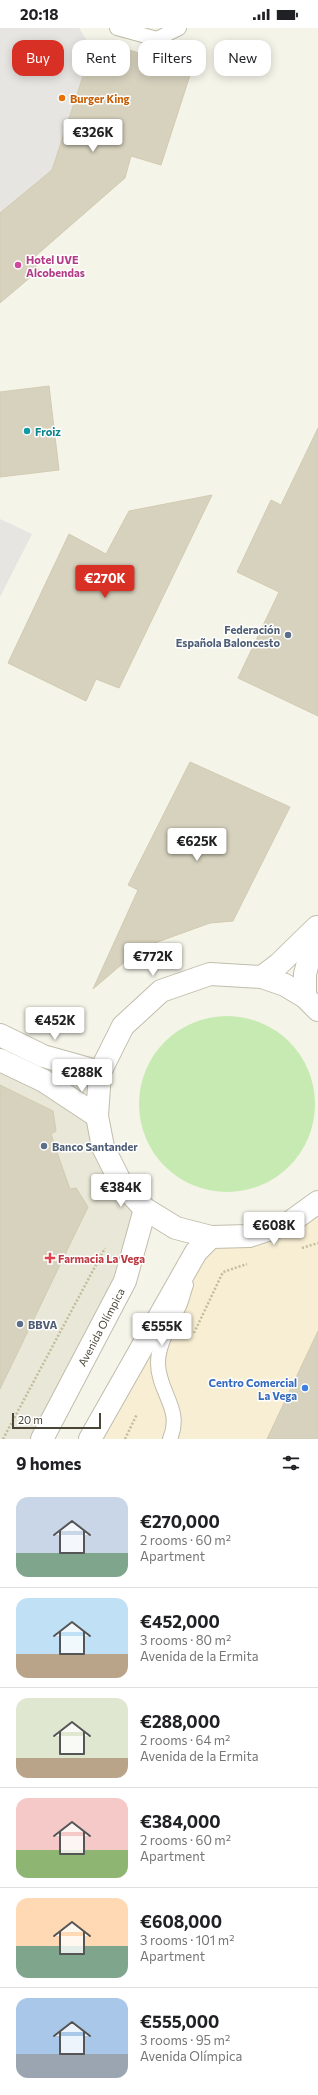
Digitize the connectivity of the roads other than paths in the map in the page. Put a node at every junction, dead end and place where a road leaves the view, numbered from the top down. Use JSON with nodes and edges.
{"nodes":[{"id":1,"x":117,"y":28,"type":"edge"},
{"id":2,"x":179,"y":28,"type":"edge"},
{"id":3,"x":317,"y":926,"type":"edge"},
{"id":4,"x":262,"y":977,"type":"junction"},
{"id":5,"x":312,"y":1003,"type":"edge"},
{"id":6,"x":0,"y":1035,"type":"edge"},
{"id":7,"x":0,"y":1060,"type":"edge"},
{"id":8,"x":100,"y":1072,"type":"junction"},
{"id":9,"x":97,"y":1116,"type":"junction"},
{"id":10,"x":318,"y":1202,"type":"edge"},
{"id":11,"x":145,"y":1209,"type":"junction"},
{"id":12,"x":204,"y":1244,"type":"junction"},
{"id":13,"x":42,"y":1439,"type":"edge"},
{"id":14,"x":90,"y":1439,"type":"edge"},
{"id":15,"x":170,"y":1439,"type":"edge"}],
"edges":[{"from":1,"to":2,"type":"lane"},
{"from":3,"to":4,"type":"street"},
{"from":3,"to":5,"type":"street"},
{"from":4,"to":5,"type":"street"},
{"from":4,"to":8,"type":"street"},
{"from":6,"to":8,"type":"street"},
{"from":7,"to":9,"type":"street"},
{"from":8,"to":9,"type":"street"},
{"from":9,"to":11,"type":"street"},
{"from":10,"to":12,"type":"street"},
{"from":11,"to":12,"type":"street"},
{"from":11,"to":13,"type":"street","name":"Avenida Olímpica"},
{"from":12,"to":14,"type":"street"},
{"from":12,"to":15,"type":"lane"}]}
